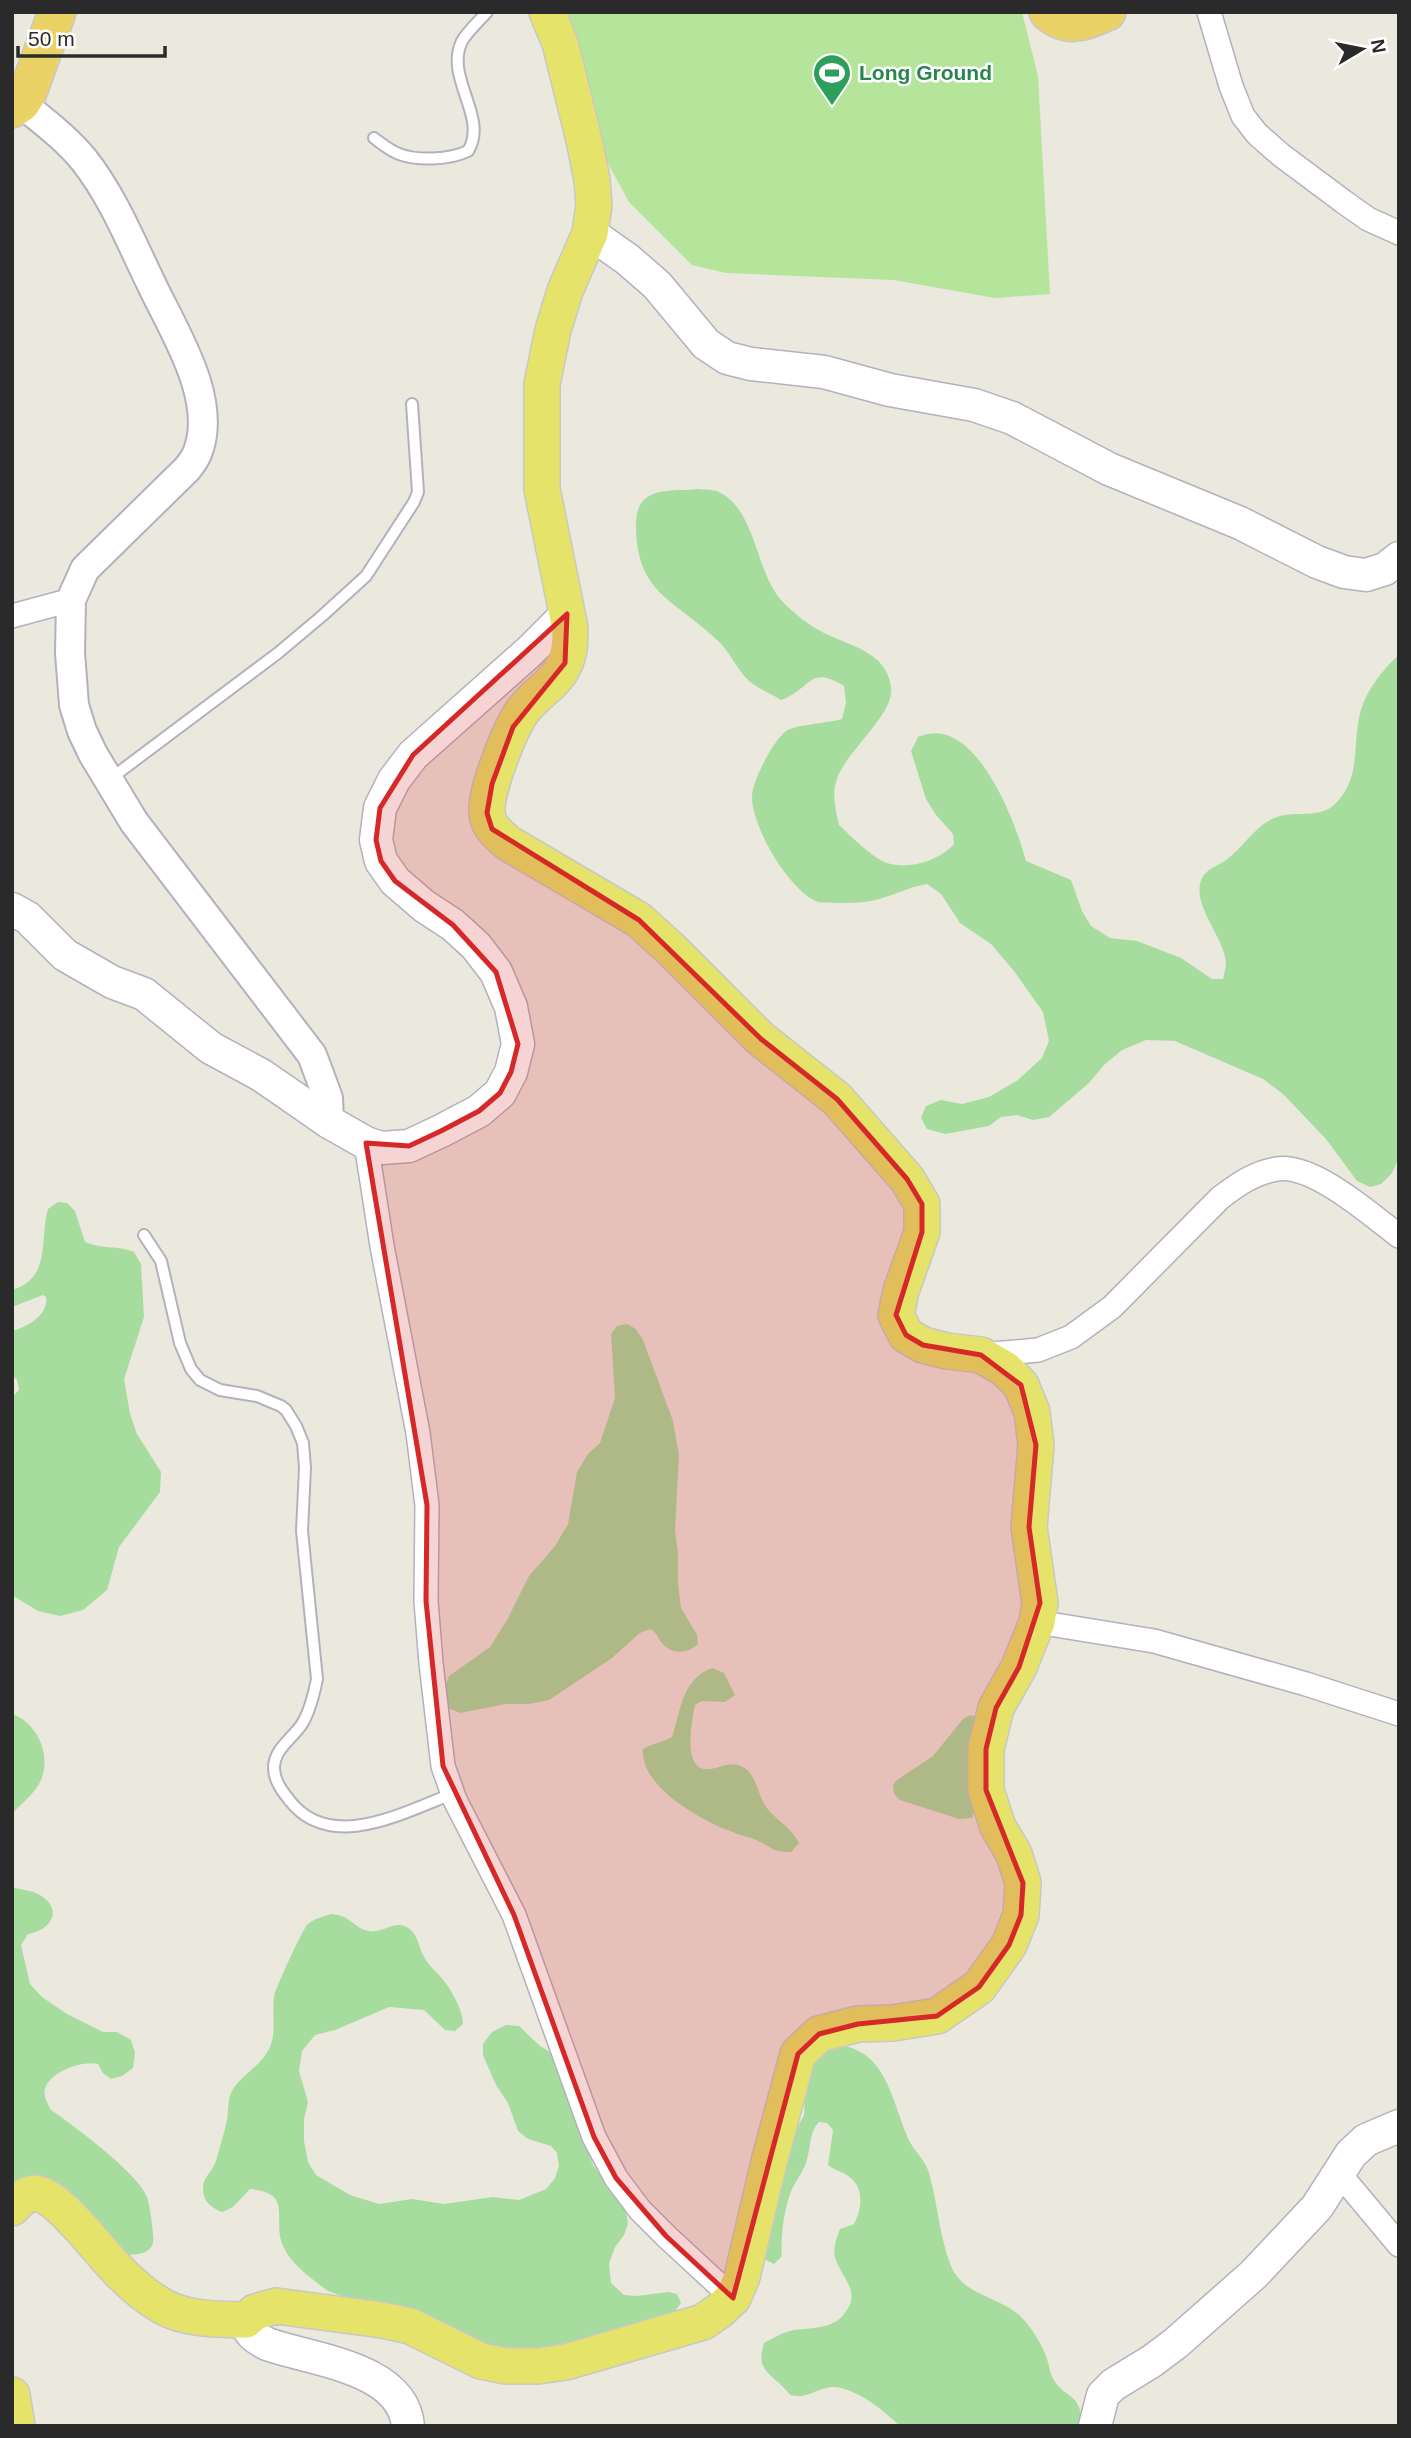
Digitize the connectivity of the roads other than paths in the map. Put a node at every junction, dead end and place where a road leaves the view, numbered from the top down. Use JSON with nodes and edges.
{"nodes":[{"id":1,"x":57,"y":12,"type":"edge"},
{"id":2,"x":487,"y":12,"type":"edge"},
{"id":3,"x":547,"y":12,"type":"edge"},
{"id":4,"x":1048,"y":12,"type":"edge"},
{"id":5,"x":1107,"y":12,"type":"edge"},
{"id":6,"x":1209,"y":12,"type":"edge"},
{"id":7,"x":17,"y":106,"type":"edge"},
{"id":8,"x":374,"y":138,"type":"dead end"},
{"id":9,"x":590,"y":233,"type":"junction"},
{"id":10,"x":1399,"y":233,"type":"edge"},
{"id":11,"x":412,"y":404,"type":"dead end"},
{"id":12,"x":1399,"y":558,"type":"edge"},
{"id":13,"x":71,"y":600,"type":"junction"},
{"id":14,"x":567,"y":614,"type":"junction"},
{"id":15,"x":12,"y":616,"type":"edge"},
{"id":16,"x":108,"y":781,"type":"junction"},
{"id":17,"x":12,"y":909,"type":"edge"},
{"id":18,"x":329,"y":1122,"type":"junction"},
{"id":19,"x":366,"y":1143,"type":"junction"},
{"id":20,"x":144,"y":1235,"type":"dead end"},
{"id":21,"x":1399,"y":1237,"type":"edge"},
{"id":22,"x":981,"y":1355,"type":"junction"},
{"id":23,"x":1037,"y":1622,"type":"junction"},
{"id":24,"x":1399,"y":1714,"type":"edge"},
{"id":25,"x":453,"y":1794,"type":"junction"},
{"id":26,"x":1399,"y":2126,"type":"edge"},
{"id":27,"x":1338,"y":2172,"type":"junction"},
{"id":28,"x":12,"y":2208,"type":"edge"},
{"id":29,"x":1399,"y":2245,"type":"edge"},
{"id":30,"x":733,"y":2298,"type":"junction"},
{"id":31,"x":246,"y":2320,"type":"junction"},
{"id":32,"x":12,"y":2395,"type":"edge"},
{"id":33,"x":17,"y":2426,"type":"edge"},
{"id":34,"x":408,"y":2426,"type":"edge"},
{"id":35,"x":1095,"y":2426,"type":"edge"}],
"edges":[{"from":1,"to":7,"type":"highway"},
{"from":2,"to":8,"type":"lane"},
{"from":3,"to":9,"type":"main road"},
{"from":4,"to":5,"type":"highway"},
{"from":6,"to":10,"type":"street"},
{"from":7,"to":13,"type":"street"},
{"from":9,"to":12,"type":"main road"},
{"from":9,"to":14,"type":"main road"},
{"from":11,"to":16,"type":"lane"},
{"from":13,"to":15,"type":"street"},
{"from":13,"to":16,"type":"street"},
{"from":14,"to":19,"type":"main road"},
{"from":14,"to":22,"type":"main road"},
{"from":16,"to":18,"type":"street"},
{"from":17,"to":18,"type":"main road"},
{"from":18,"to":19,"type":"main road"},
{"from":19,"to":25,"type":"street"},
{"from":20,"to":25,"type":"lane"},
{"from":21,"to":22,"type":"street"},
{"from":22,"to":23,"type":"main road"},
{"from":23,"to":24,"type":"street"},
{"from":23,"to":30,"type":"main road"},
{"from":25,"to":30,"type":"street"},
{"from":26,"to":27,"type":"main road"},
{"from":27,"to":29,"type":"street"},
{"from":27,"to":35,"type":"main road"},
{"from":28,"to":31,"type":"main road"},
{"from":30,"to":31,"type":"main road"},
{"from":31,"to":34,"type":"main road"},
{"from":32,"to":33,"type":"main road"}]}
